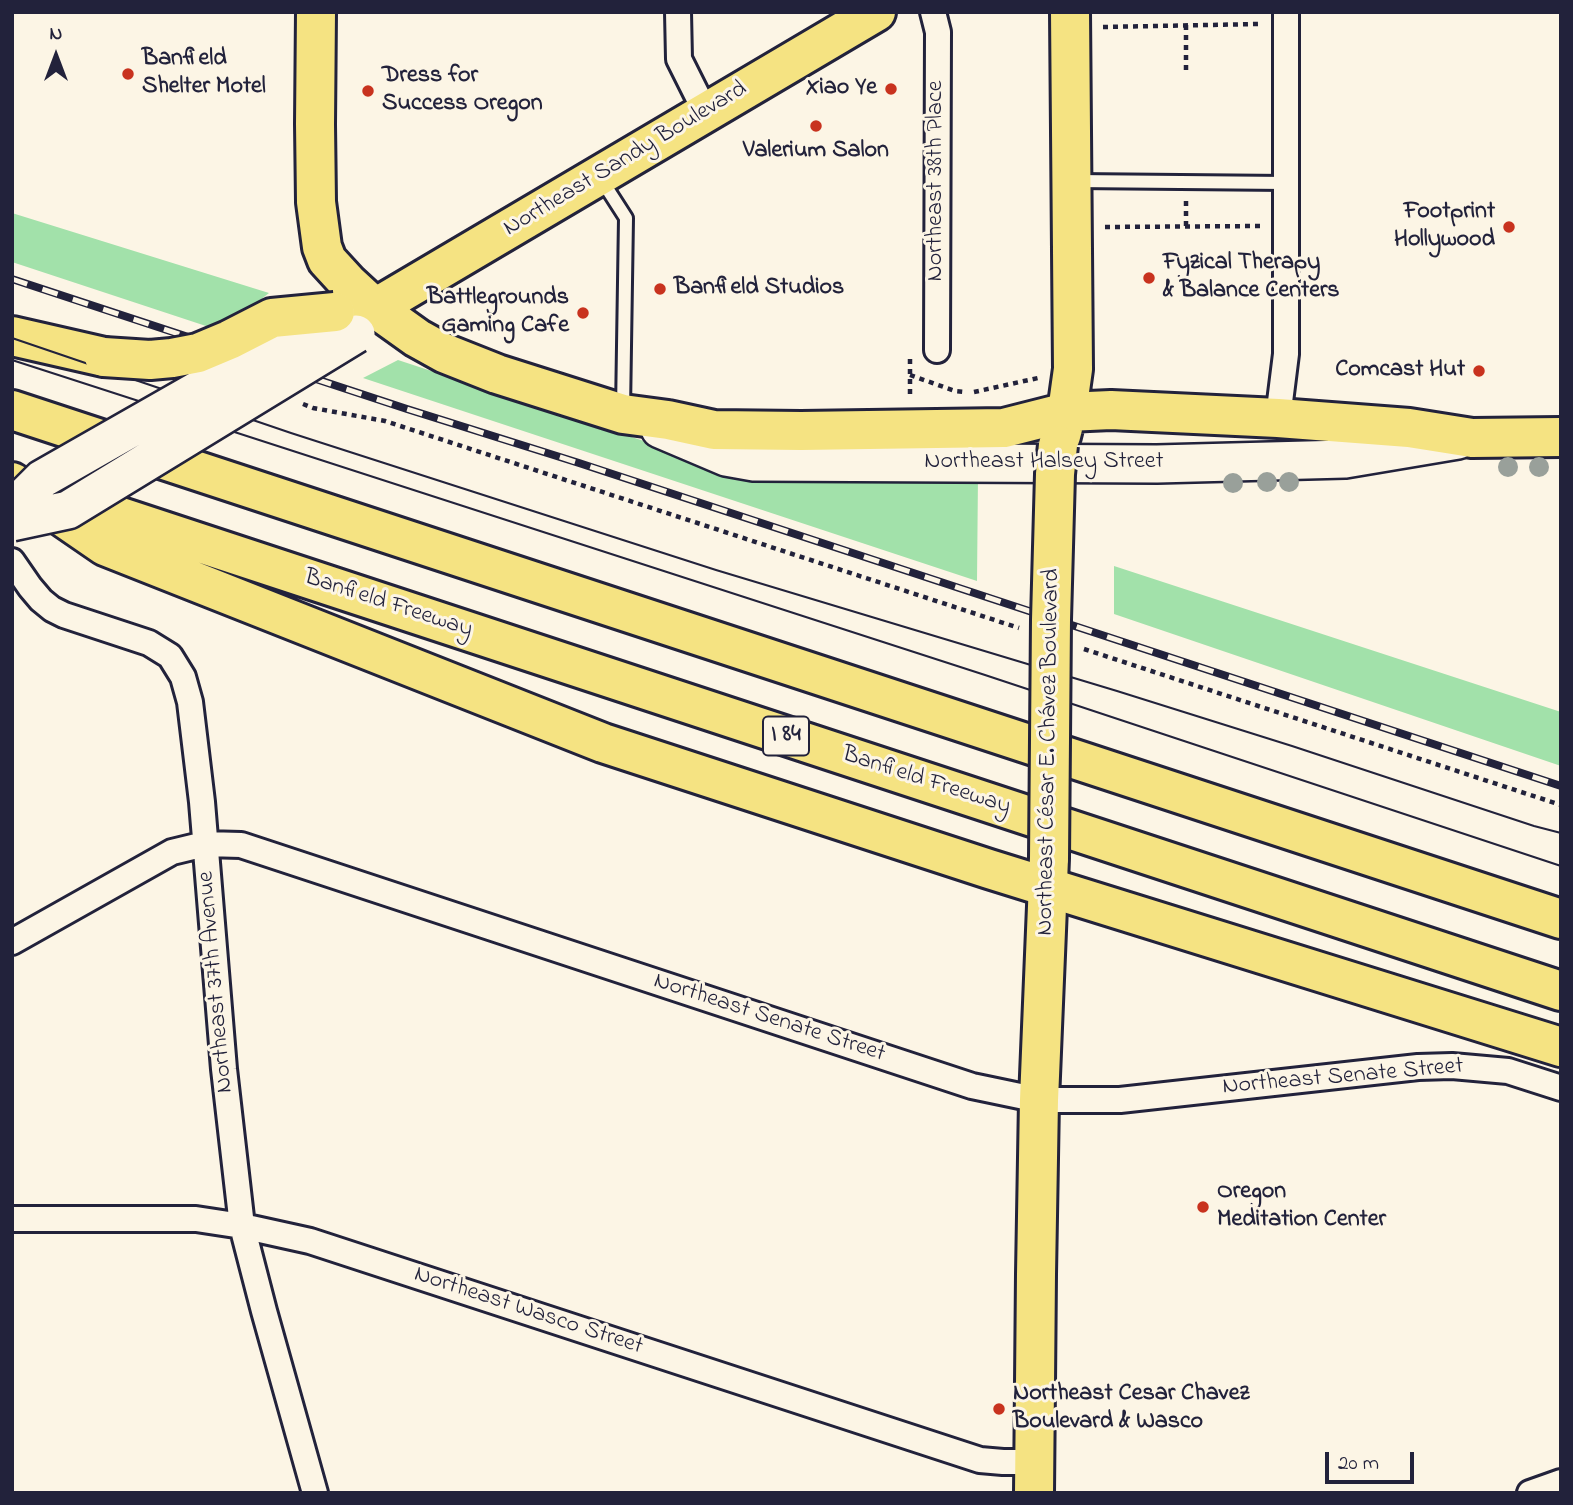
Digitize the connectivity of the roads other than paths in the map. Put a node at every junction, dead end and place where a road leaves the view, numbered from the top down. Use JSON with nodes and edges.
{"nodes":[{"id":1,"x":316,"y":12,"type":"edge"},
{"id":2,"x":678,"y":12,"type":"edge"},
{"id":3,"x":876,"y":12,"type":"edge"},
{"id":4,"x":933,"y":12,"type":"edge"},
{"id":5,"x":1070,"y":12,"type":"edge"},
{"id":6,"x":1286,"y":18,"type":"edge"},
{"id":7,"x":706,"y":113,"type":"junction"},
{"id":8,"x":599,"y":176,"type":"junction"},
{"id":9,"x":1071,"y":181,"type":"junction"},
{"id":10,"x":1286,"y":183,"type":"junction"},
{"id":11,"x":355,"y":318,"type":"junction"},
{"id":12,"x":12,"y":336,"type":"edge"},
{"id":13,"x":937,"y":350,"type":"dead end"},
{"id":14,"x":12,"y":410,"type":"edge"},
{"id":15,"x":623,"y":414,"type":"junction"},
{"id":16,"x":1278,"y":418,"type":"junction"},
{"id":17,"x":1063,"y":428,"type":"junction"},
{"id":18,"x":1561,"y":437,"type":"edge"},
{"id":19,"x":1472,"y":438,"type":"junction"},
{"id":20,"x":12,"y":482,"type":"edge"},
{"id":21,"x":12,"y":509,"type":"edge"},
{"id":22,"x":12,"y":522,"type":"edge"},
{"id":23,"x":12,"y":561,"type":"edge"},
{"id":24,"x":205,"y":844,"type":"junction"},
{"id":25,"x":1048,"y":873,"type":"junction"},
{"id":26,"x":1561,"y":919,"type":"edge"},
{"id":27,"x":12,"y":942,"type":"edge"},
{"id":28,"x":1561,"y":991,"type":"edge"},
{"id":29,"x":1561,"y":1047,"type":"edge"},
{"id":30,"x":1561,"y":1088,"type":"edge"},
{"id":31,"x":1039,"y":1100,"type":"junction"},
{"id":32,"x":12,"y":1219,"type":"edge"},
{"id":33,"x":242,"y":1226,"type":"junction"},
{"id":34,"x":1034,"y":1477,"type":"edge"},
{"id":35,"x":1561,"y":1482,"type":"edge"},
{"id":36,"x":315,"y":1493,"type":"edge"},
{"id":37,"x":1530,"y":1493,"type":"edge"}],
"edges":[{"from":1,"to":11,"type":"main road"},
{"from":2,"to":7,"type":"street"},
{"from":3,"to":7,"type":"main road","name":"Northeast Sandy Boulevard"},
{"from":4,"to":13,"type":"street","name":"Northeast 38th Place"},
{"from":5,"to":9,"type":"main road","name":"Northeast César E. Chávez Boulevard"},
{"from":6,"to":10,"type":"street"},
{"from":7,"to":8,"type":"main road","name":"Northeast Sandy Boulevard"},
{"from":8,"to":11,"type":"main road","name":"Northeast Sandy Boulevard"},
{"from":8,"to":15,"type":"lane"},
{"from":9,"to":10,"type":"lane"},
{"from":9,"to":17,"type":"main road","name":"Northeast César E. Chávez Boulevard"},
{"from":10,"to":16,"type":"street"},
{"from":11,"to":12,"type":"main road","bridge":true},
{"from":11,"to":15,"type":"main road","name":"Northeast Halsey Street"},
{"from":11,"to":21,"type":"main road","name":"Northeast Sandy Boulevard","bridge":true},
{"from":11,"to":22,"type":"main road","name":"Northeast Sandy Boulevard","bridge":true},
{"from":14,"to":26,"type":"main road"},
{"from":15,"to":17,"type":"main road","name":"Northeast Halsey Street"},
{"from":15,"to":19,"type":"main road","name":"Northeast Halsey Street"},
{"from":16,"to":17,"type":"main road","name":"Northeast Halsey Street"},
{"from":16,"to":19,"type":"main road","name":"Northeast Halsey Street"},
{"from":17,"to":25,"type":"main road","name":"Northeast César E. Chávez Boulevard","bridge":true},
{"from":18,"to":19,"type":"main road","name":"Northeast Halsey Street"},
{"from":20,"to":25,"type":"main road"},
{"from":20,"to":28,"type":"main road","name":"Banfield Freeway","number":"I 84"},
{"from":23,"to":24,"type":"street","name":"Northeast 37th Avenue"},
{"from":24,"to":27,"type":"street","name":"Northeast Senate Street"},
{"from":24,"to":31,"type":"street","name":"Northeast Senate Street"},
{"from":24,"to":33,"type":"street","name":"Northeast 37th Avenue"},
{"from":25,"to":29,"type":"main road"},
{"from":25,"to":31,"type":"main road","name":"Northeast César E. Chávez Boulevard"},
{"from":30,"to":31,"type":"street","name":"Northeast Senate Street"},
{"from":31,"to":34,"type":"main road","name":"Northeast César E. Chávez Boulevard"},
{"from":32,"to":33,"type":"street","name":"Northeast Wasco Street"},
{"from":33,"to":34,"type":"street","name":"Northeast Wasco Street"},
{"from":33,"to":36,"type":"street","name":"Northeast 37th Avenue"},
{"from":35,"to":37,"type":"street"}]}
